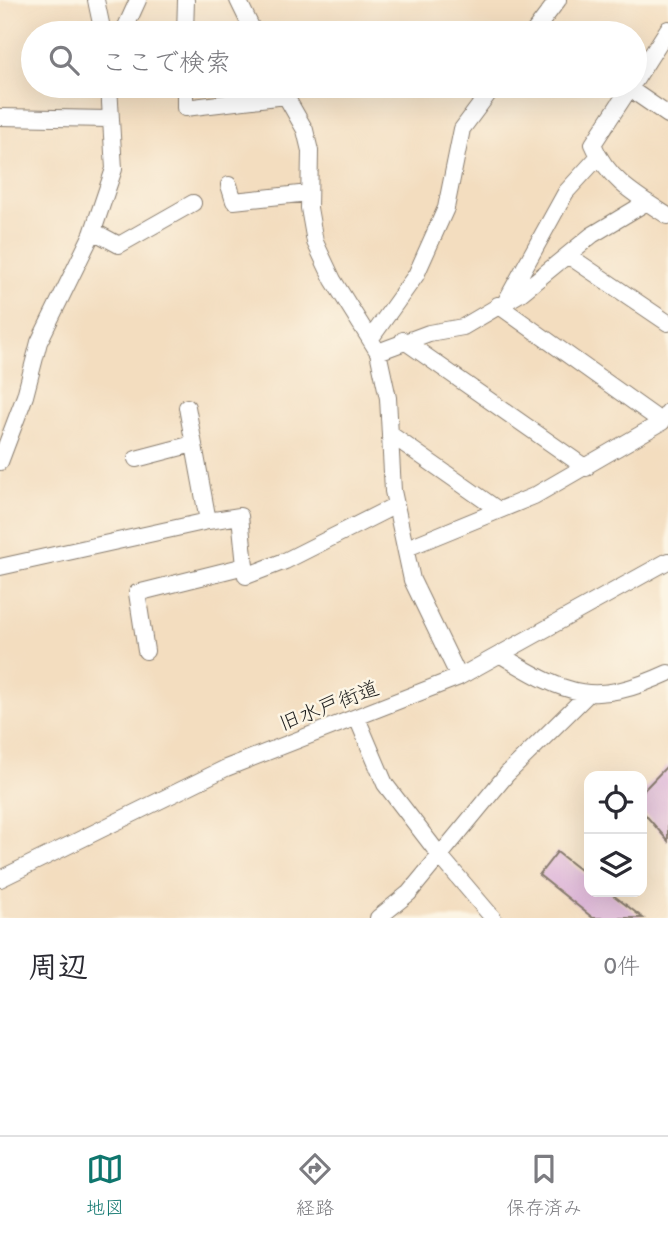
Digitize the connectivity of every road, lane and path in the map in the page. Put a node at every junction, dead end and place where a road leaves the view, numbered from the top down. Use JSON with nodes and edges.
{"nodes":[{"id":1,"x":96,"y":0,"type":"edge"},
{"id":2,"x":138,"y":0,"type":"edge"},
{"id":3,"x":186,"y":0,"type":"edge"},
{"id":4,"x":238,"y":0,"type":"edge"},
{"id":5,"x":558,"y":0,"type":"edge"},
{"id":6,"x":100,"y":21,"type":"edge"},
{"id":7,"x":128,"y":21,"type":"edge"},
{"id":8,"x":185,"y":21,"type":"edge"},
{"id":9,"x":248,"y":21,"type":"edge"},
{"id":10,"x":542,"y":21,"type":"edge"},
{"id":11,"x":668,"y":29,"type":"edge"},
{"id":12,"x":647,"y":62,"type":"edge"},
{"id":13,"x":109,"y":98,"type":"edge"},
{"id":14,"x":185,"y":98,"type":"edge"},
{"id":15,"x":243,"y":98,"type":"edge"},
{"id":16,"x":287,"y":98,"type":"edge"},
{"id":17,"x":486,"y":98,"type":"edge"},
{"id":18,"x":623,"y":98,"type":"edge"},
{"id":19,"x":647,"y":98,"type":"edge"},
{"id":20,"x":668,"y":115,"type":"edge"},
{"id":21,"x":0,"y":117,"type":"edge"},
{"id":22,"x":109,"y":119,"type":"junction"},
{"id":23,"x":598,"y":157,"type":"junction"},
{"id":24,"x":229,"y":185,"type":"dead end"},
{"id":25,"x":309,"y":193,"type":"junction"},
{"id":26,"x":646,"y":202,"type":"junction"},
{"id":27,"x":193,"y":204,"type":"dead end"},
{"id":28,"x":668,"y":216,"type":"edge"},
{"id":29,"x":93,"y":231,"type":"junction"},
{"id":30,"x":569,"y":256,"type":"junction"},
{"id":31,"x":502,"y":303,"type":"junction"},
{"id":32,"x":668,"y":323,"type":"edge"},
{"id":33,"x":404,"y":340,"type":"junction"},
{"id":34,"x":375,"y":345,"type":"junction"},
{"id":35,"x":187,"y":407,"type":"dead end"},
{"id":36,"x":665,"y":417,"type":"edge"},
{"id":37,"x":390,"y":434,"type":"junction"},
{"id":38,"x":193,"y":444,"type":"junction"},
{"id":39,"x":136,"y":459,"type":"dead end"},
{"id":40,"x":0,"y":462,"type":"edge"},
{"id":41,"x":586,"y":468,"type":"junction"},
{"id":42,"x":396,"y":505,"type":"junction"},
{"id":43,"x":497,"y":509,"type":"junction"},
{"id":44,"x":208,"y":521,"type":"junction"},
{"id":45,"x":407,"y":548,"type":"junction"},
{"id":46,"x":668,"y":561,"type":"edge"},
{"id":47,"x":245,"y":566,"type":"junction"},
{"id":48,"x":0,"y":567,"type":"edge"},
{"id":49,"x":146,"y":651,"type":"dead end"},
{"id":50,"x":501,"y":655,"type":"junction"},
{"id":51,"x":668,"y":673,"type":"edge"},
{"id":52,"x":459,"y":677,"type":"junction"},
{"id":53,"x":587,"y":695,"type":"junction"},
{"id":54,"x":357,"y":718,"type":"junction"},
{"id":55,"x":441,"y":857,"type":"junction"},
{"id":56,"x":0,"y":879,"type":"edge"},
{"id":57,"x":378,"y":918,"type":"edge"},
{"id":58,"x":493,"y":918,"type":"edge"}],
"edges":[{"from":1,"to":6,"type":"street"},
{"from":2,"to":7,"type":"street"},
{"from":3,"to":8,"type":"street"},
{"from":4,"to":9,"type":"street"},
{"from":5,"to":10,"type":"street"},
{"from":11,"to":12,"type":"street"},
{"from":13,"to":22,"type":"street"},
{"from":14,"to":15,"type":"street"},
{"from":16,"to":25,"type":"street"},
{"from":17,"to":34,"type":"street"},
{"from":18,"to":23,"type":"street"},
{"from":19,"to":20,"type":"street"},
{"from":21,"to":22,"type":"street"},
{"from":22,"to":29,"type":"street"},
{"from":23,"to":26,"type":"street"},
{"from":23,"to":31,"type":"street"},
{"from":24,"to":25,"type":"street"},
{"from":25,"to":34,"type":"street"},
{"from":26,"to":28,"type":"street"},
{"from":26,"to":30,"type":"street"},
{"from":27,"to":29,"type":"street"},
{"from":29,"to":40,"type":"street"},
{"from":30,"to":31,"type":"street"},
{"from":30,"to":32,"type":"street"},
{"from":31,"to":33,"type":"street"},
{"from":31,"to":36,"type":"street"},
{"from":33,"to":34,"type":"street"},
{"from":33,"to":41,"type":"street"},
{"from":34,"to":37,"type":"street"},
{"from":35,"to":38,"type":"street"},
{"from":36,"to":41,"type":"street"},
{"from":37,"to":42,"type":"street"},
{"from":37,"to":43,"type":"street"},
{"from":38,"to":39,"type":"street"},
{"from":38,"to":44,"type":"street"},
{"from":41,"to":43,"type":"street"},
{"from":42,"to":45,"type":"street"},
{"from":42,"to":47,"type":"street"},
{"from":43,"to":45,"type":"street"},
{"from":44,"to":47,"type":"street"},
{"from":44,"to":48,"type":"street"},
{"from":45,"to":52,"type":"street"},
{"from":46,"to":50,"type":"street","name":"旧水戸街道"},
{"from":47,"to":49,"type":"street"},
{"from":50,"to":52,"type":"street","name":"旧水戸街道"},
{"from":50,"to":53,"type":"street"},
{"from":51,"to":53,"type":"street"},
{"from":52,"to":54,"type":"street","name":"旧水戸街道"},
{"from":53,"to":55,"type":"street"},
{"from":54,"to":55,"type":"street"},
{"from":54,"to":56,"type":"street","name":"旧水戸街道"},
{"from":55,"to":57,"type":"street"},
{"from":55,"to":58,"type":"street"}]}
